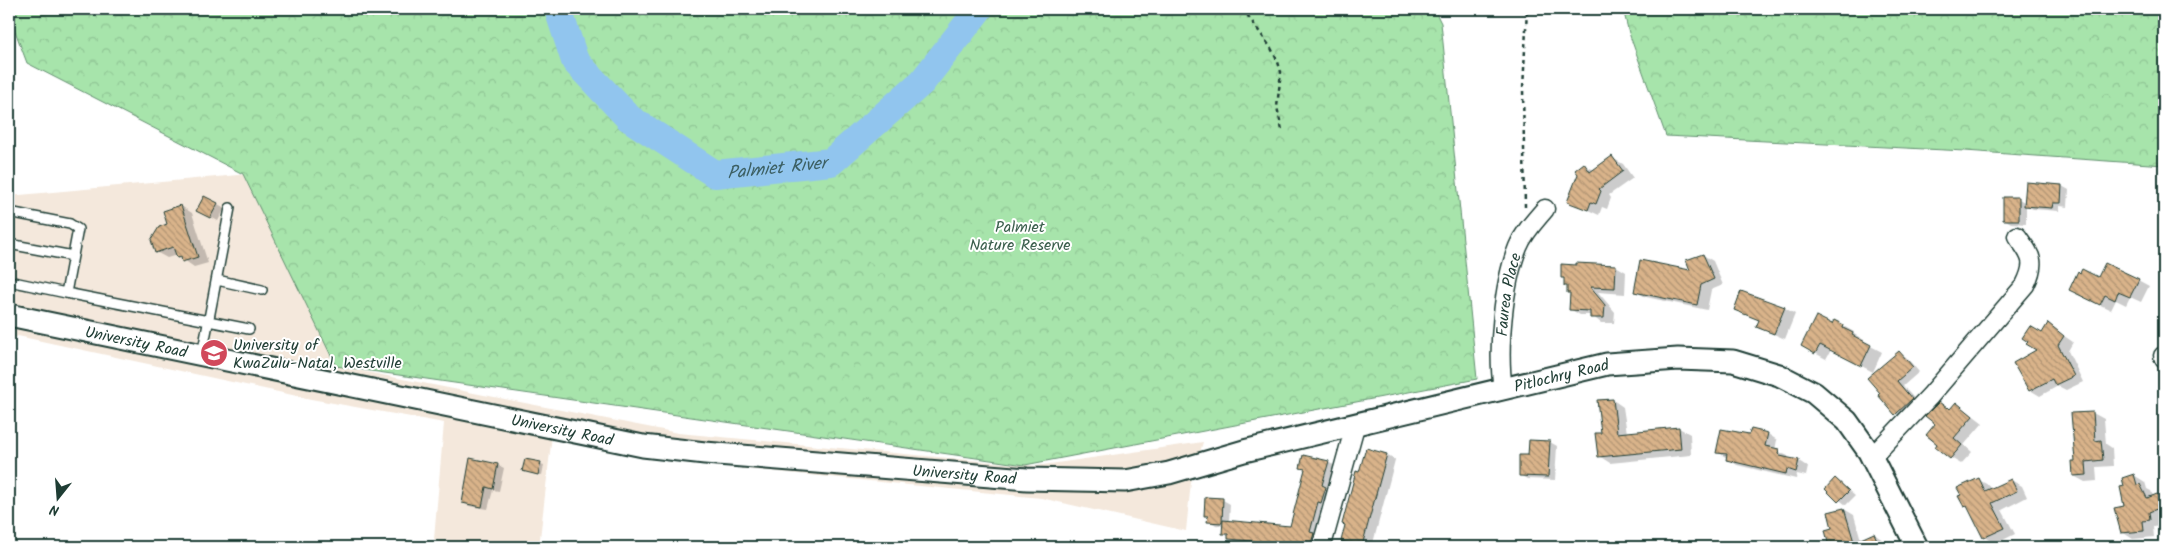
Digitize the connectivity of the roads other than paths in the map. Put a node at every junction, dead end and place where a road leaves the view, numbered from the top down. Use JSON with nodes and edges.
{"nodes":[{"id":1,"x":230,"y":208,"type":"dead end"},
{"id":2,"x":1545,"y":209,"type":"dead end"},
{"id":3,"x":9,"y":212,"type":"edge"},
{"id":4,"x":2016,"y":236,"type":"dead end"},
{"id":5,"x":9,"y":244,"type":"edge"},
{"id":6,"x":73,"y":256,"type":"junction"},
{"id":7,"x":217,"y":280,"type":"junction"},
{"id":8,"x":9,"y":281,"type":"edge"},
{"id":9,"x":262,"y":290,"type":"dead end"},
{"id":10,"x":66,"y":293,"type":"junction"},
{"id":11,"x":9,"y":315,"type":"edge"},
{"id":12,"x":209,"y":321,"type":"junction"},
{"id":13,"x":249,"y":330,"type":"dead end"},
{"id":14,"x":202,"y":356,"type":"junction"},
{"id":15,"x":1503,"y":389,"type":"junction"},
{"id":16,"x":1355,"y":426,"type":"junction"},
{"id":17,"x":1872,"y":458,"type":"junction"},
{"id":18,"x":1125,"y":481,"type":"joint"},
{"id":19,"x":1322,"y":545,"type":"dead end"},
{"id":20,"x":1917,"y":547,"type":"edge"}],
"edges":[{"from":1,"to":7,"type":"lane"},
{"from":2,"to":15,"type":"street","name":"Faurea Place"},
{"from":3,"to":6,"type":"lane"},
{"from":4,"to":17,"type":"street"},
{"from":5,"to":6,"type":"lane"},
{"from":6,"to":10,"type":"lane"},
{"from":7,"to":9,"type":"lane"},
{"from":7,"to":12,"type":"lane"},
{"from":8,"to":10,"type":"lane"},
{"from":10,"to":12,"type":"lane"},
{"from":11,"to":14,"type":"street","name":"University Road"},
{"from":12,"to":13,"type":"lane"},
{"from":12,"to":14,"type":"lane"},
{"from":14,"to":18,"type":"street","name":"University Road"},
{"from":15,"to":16,"type":"street","name":"Pitlochry Road"},
{"from":15,"to":17,"type":"street","name":"Pitlochry Road"},
{"from":16,"to":18,"type":"street","name":"Pitlochry Road"},
{"from":16,"to":19,"type":"street"},
{"from":17,"to":20,"type":"street","name":"Pitlochry Road"}]}
